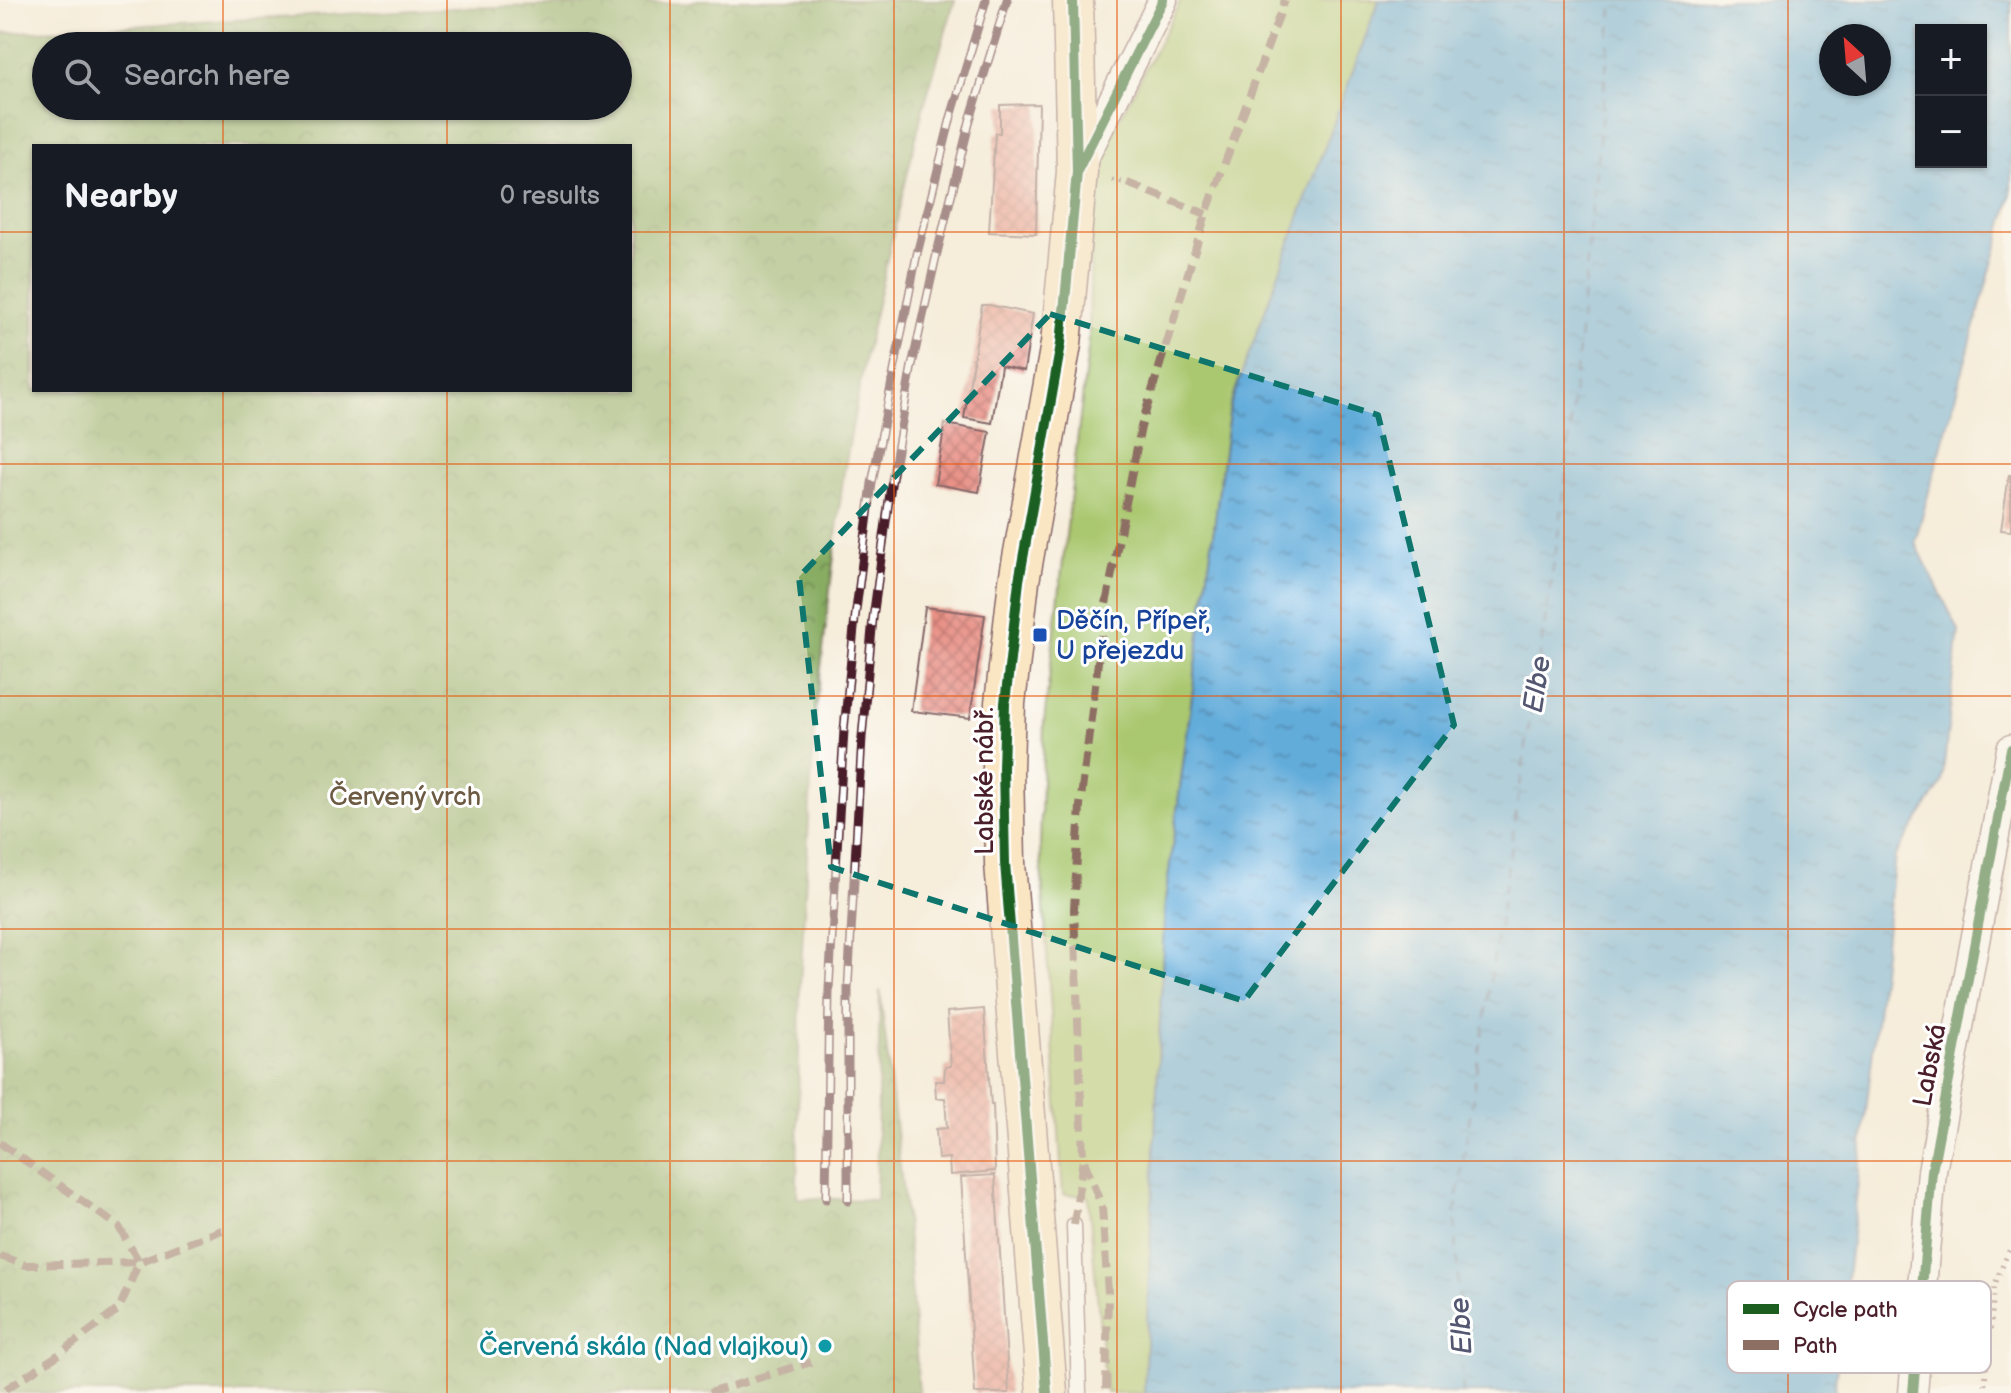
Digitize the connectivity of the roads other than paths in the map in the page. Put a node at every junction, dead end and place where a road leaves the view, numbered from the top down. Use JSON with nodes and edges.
{"nodes":[{"id":1,"x":1073,"y":0,"type":"edge"},
{"id":2,"x":1163,"y":0,"type":"edge"},
{"id":3,"x":1077,"y":172,"type":"junction"},
{"id":4,"x":2011,"y":749,"type":"edge"},
{"id":5,"x":1074,"y":1225,"type":"dead end"},
{"id":6,"x":1923,"y":1281,"type":"edge"},
{"id":7,"x":1915,"y":1373,"type":"edge"},
{"id":8,"x":1047,"y":1393,"type":"edge"},
{"id":9,"x":1079,"y":1393,"type":"edge"},
{"id":10,"x":1913,"y":1393,"type":"edge"}],
"edges":[{"from":1,"to":3,"type":"street","name":"Labské nábř."},
{"from":2,"to":3,"type":"street","name":"Labské nábř."},
{"from":3,"to":8,"type":"street","name":"Labské nábř."},
{"from":4,"to":6,"type":"street","name":"Labská"},
{"from":5,"to":9,"type":"lane"},
{"from":7,"to":10,"type":"street","name":"Labská"}]}
